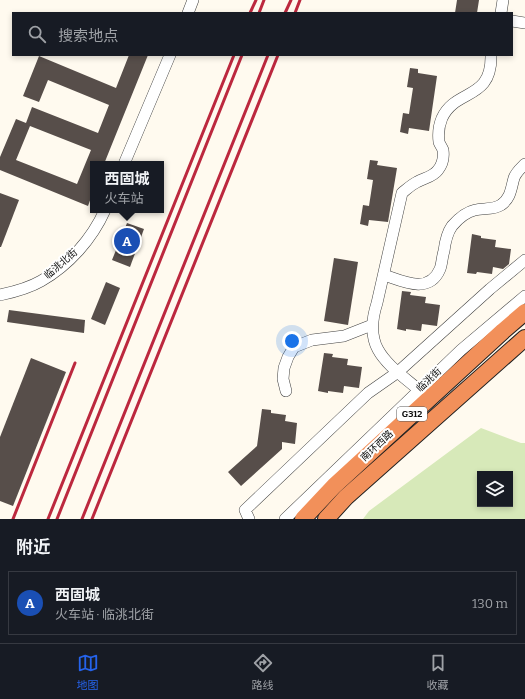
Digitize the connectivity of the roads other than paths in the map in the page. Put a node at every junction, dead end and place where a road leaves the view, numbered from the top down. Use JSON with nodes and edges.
{"nodes":[{"id":1,"x":193,"y":0,"type":"edge"},
{"id":2,"x":502,"y":0,"type":"edge"},
{"id":3,"x":188,"y":12,"type":"edge"},
{"id":4,"x":501,"y":12,"type":"edge"},
{"id":5,"x":513,"y":21,"type":"edge"},
{"id":6,"x":525,"y":23,"type":"edge"},
{"id":7,"x":170,"y":56,"type":"edge"},
{"id":8,"x":491,"y":56,"type":"edge"},
{"id":9,"x":125,"y":161,"type":"edge"},
{"id":10,"x":525,"y":164,"type":"edge"},
{"id":11,"x":104,"y":213,"type":"edge"},
{"id":12,"x":525,"y":260,"type":"edge"},
{"id":13,"x":384,"y":275,"type":"junction"},
{"id":14,"x":0,"y":295,"type":"edge"},
{"id":15,"x":525,"y":296,"type":"edge"},
{"id":16,"x":525,"y":312,"type":"edge"},
{"id":17,"x":372,"y":325,"type":"junction"},
{"id":18,"x":525,"y":338,"type":"edge"},
{"id":19,"x":398,"y":372,"type":"junction"},
{"id":20,"x":419,"y":390,"type":"junction"},
{"id":21,"x":286,"y":391,"type":"dead end"},
{"id":22,"x":249,"y":519,"type":"edge"},
{"id":23,"x":285,"y":519,"type":"edge"},
{"id":24,"x":303,"y":519,"type":"edge"},
{"id":25,"x":326,"y":519,"type":"edge"}],
"edges":[{"from":1,"to":3,"type":"street"},
{"from":2,"to":4,"type":"street"},
{"from":5,"to":6,"type":"street"},
{"from":7,"to":9,"type":"street"},
{"from":8,"to":13,"type":"street"},
{"from":10,"to":13,"type":"street"},
{"from":11,"to":14,"type":"street","name":"临洮北街"},
{"from":12,"to":19,"type":"street"},
{"from":13,"to":17,"type":"street"},
{"from":15,"to":20,"type":"street","name":"临洮街"},
{"from":16,"to":24,"type":"highway","name":"南环西路","number":"G312"},
{"from":17,"to":19,"type":"street"},
{"from":17,"to":21,"type":"street"},
{"from":18,"to":25,"type":"highway","name":"南环西路","number":"G312"},
{"from":19,"to":20,"type":"street"},
{"from":19,"to":22,"type":"street"},
{"from":20,"to":23,"type":"street","name":"临洮街"}]}
